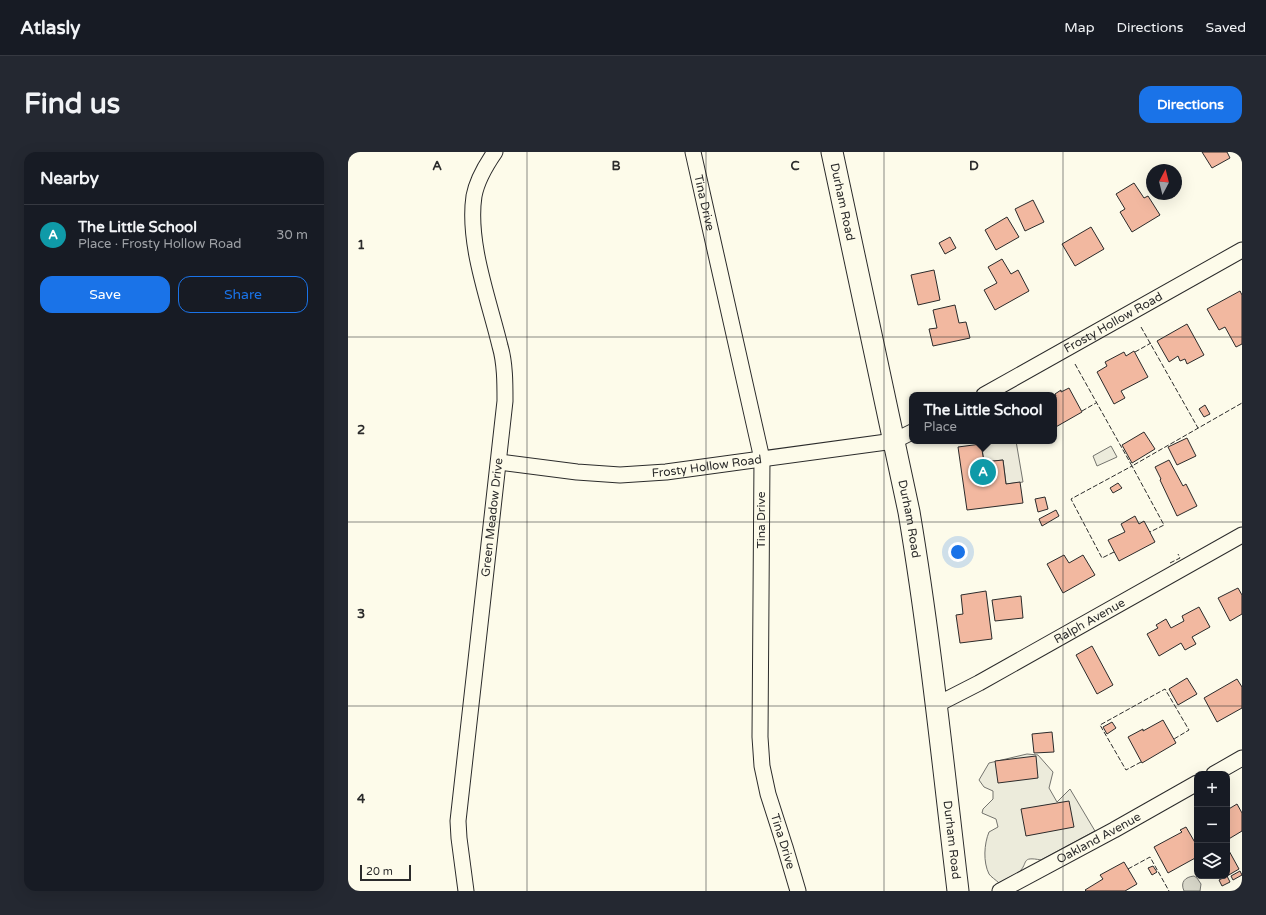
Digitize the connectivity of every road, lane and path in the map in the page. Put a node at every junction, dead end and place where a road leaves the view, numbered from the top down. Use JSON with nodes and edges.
{"nodes":[{"id":1,"x":495,"y":152,"type":"edge"},
{"id":2,"x":693,"y":152,"type":"edge"},
{"id":3,"x":832,"y":152,"type":"edge"},
{"id":4,"x":1242,"y":250,"type":"edge"},
{"id":5,"x":989,"y":392,"type":"edge"},
{"id":6,"x":903,"y":437,"type":"edge"},
{"id":7,"x":762,"y":459,"type":"junction"},
{"id":8,"x":499,"y":462,"type":"junction"},
{"id":9,"x":1242,"y":535,"type":"edge"},
{"id":10,"x":936,"y":705,"type":"junction"},
{"id":11,"x":1242,"y":758,"type":"edge"},
{"id":12,"x":1219,"y":771,"type":"edge"},
{"id":13,"x":1194,"y":785,"type":"edge"},
{"id":14,"x":466,"y":891,"type":"edge"},
{"id":15,"x":798,"y":891,"type":"edge"},
{"id":16,"x":958,"y":891,"type":"edge"},
{"id":17,"x":1000,"y":891,"type":"edge"}],
"edges":[{"from":1,"to":8,"type":"street","name":"Green Meadow Drive"},
{"from":2,"to":7,"type":"street","name":"Tina Drive"},
{"from":3,"to":6,"type":"main road","name":"Durham Road"},
{"from":4,"to":5,"type":"street","name":"Frosty Hollow Road"},
{"from":6,"to":7,"type":"street","name":"Frosty Hollow Road"},
{"from":6,"to":10,"type":"main road","name":"Durham Road"},
{"from":7,"to":8,"type":"street","name":"Frosty Hollow Road"},
{"from":7,"to":15,"type":"street","name":"Tina Drive"},
{"from":8,"to":14,"type":"street","name":"Green Meadow Drive"},
{"from":9,"to":10,"type":"street","name":"Ralph Avenue"},
{"from":10,"to":16,"type":"main road","name":"Durham Road"},
{"from":11,"to":12,"type":"street"},
{"from":13,"to":17,"type":"street","name":"Oakland Avenue"}]}
